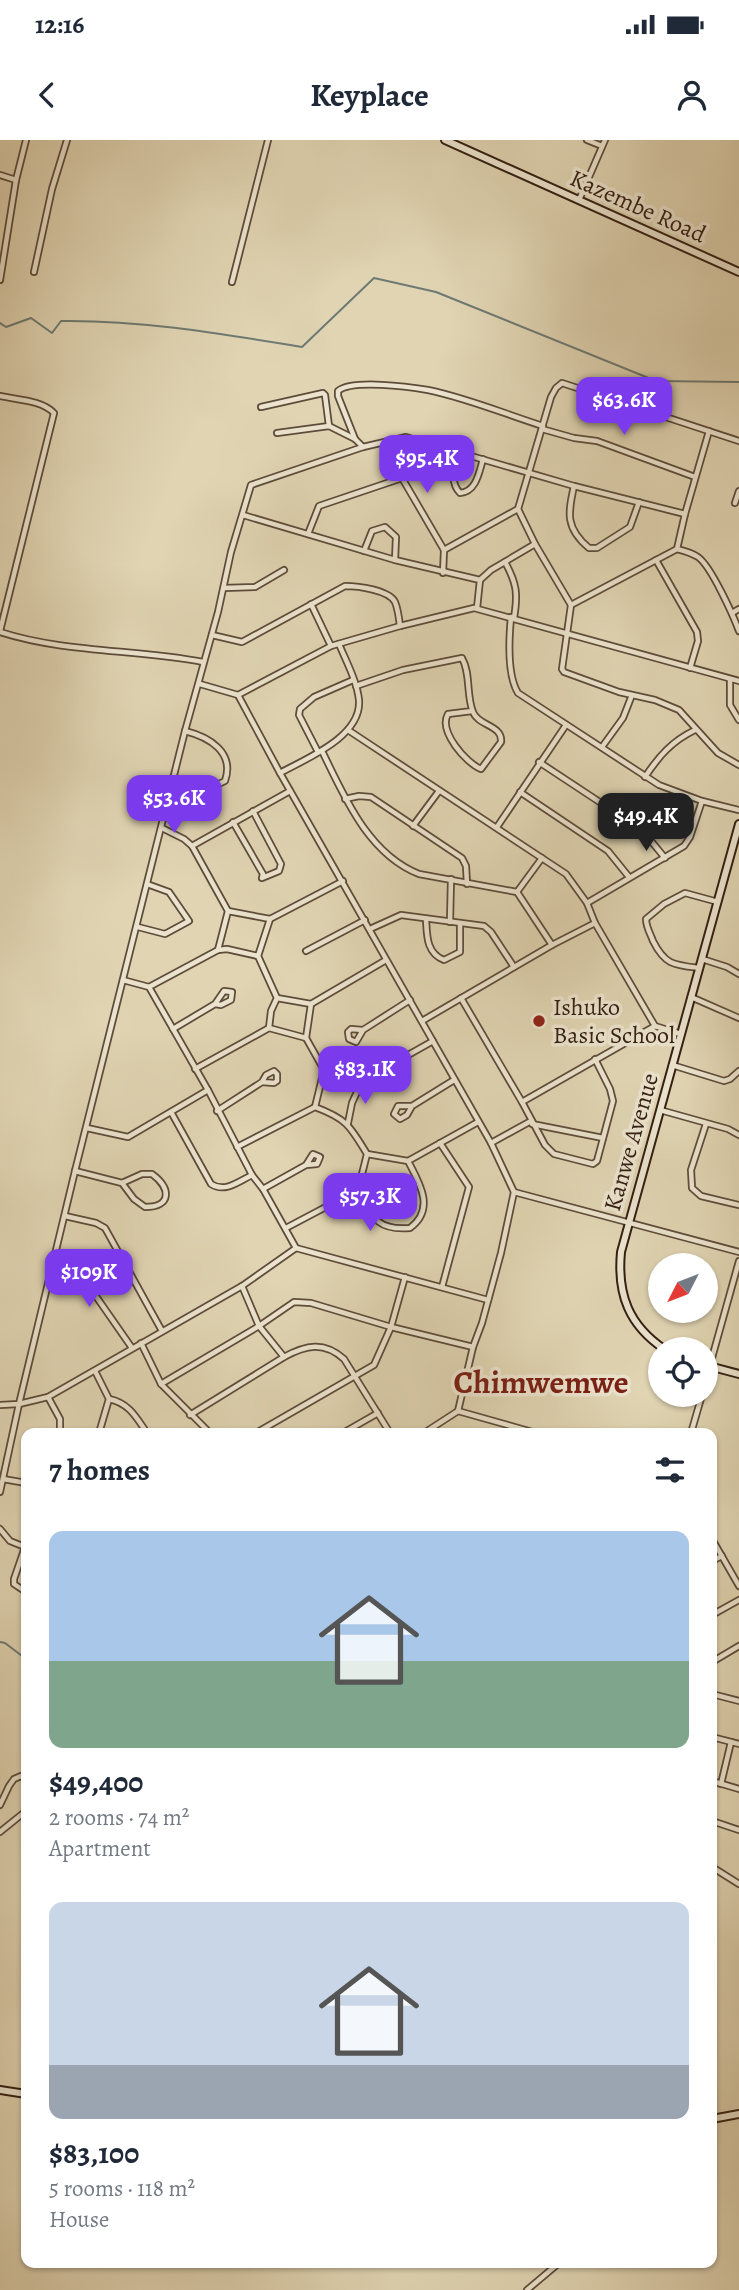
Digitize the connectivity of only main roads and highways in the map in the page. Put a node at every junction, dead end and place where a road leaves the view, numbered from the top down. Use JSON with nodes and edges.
{"nodes":[{"id":1,"x":446,"y":140,"type":"edge"},
{"id":2,"x":739,"y":272,"type":"edge"},
{"id":3,"x":739,"y":826,"type":"edge"},
{"id":4,"x":648,"y":1338,"type":"edge"},
{"id":5,"x":718,"y":1369,"type":"edge"},
{"id":6,"x":739,"y":1374,"type":"edge"},
{"id":7,"x":0,"y":2090,"type":"edge"},
{"id":8,"x":21,"y":2093,"type":"edge"},
{"id":9,"x":739,"y":2114,"type":"edge"},
{"id":10,"x":717,"y":2118,"type":"edge"}],
"edges":[{"from":1,"to":2,"type":"main road","name":"Kazembe Road"},
{"from":3,"to":4,"type":"main road","name":"Kanwe Avenue"},
{"from":5,"to":6,"type":"main road"},
{"from":7,"to":8,"type":"main road"},
{"from":9,"to":10,"type":"main road"}]}
